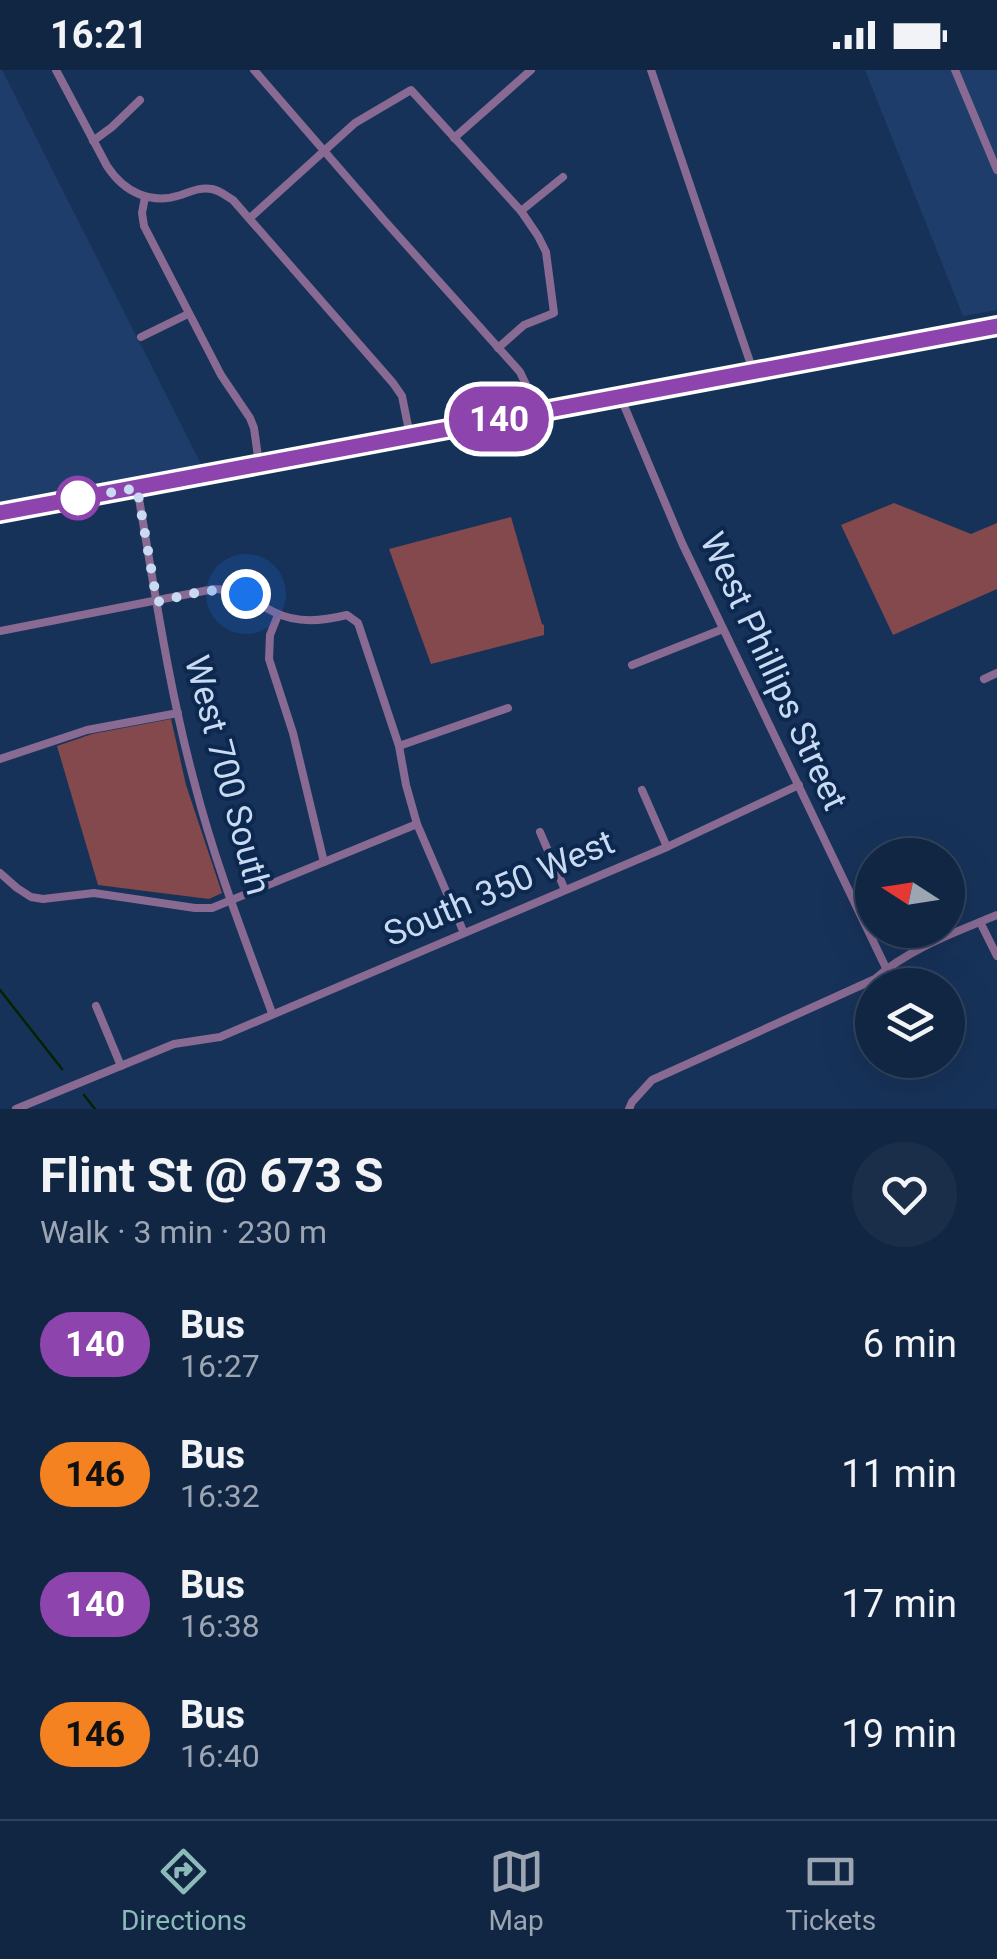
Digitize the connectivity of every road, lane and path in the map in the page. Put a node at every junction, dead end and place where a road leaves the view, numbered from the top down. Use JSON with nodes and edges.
{"nodes":[{"id":1,"x":56,"y":70,"type":"edge"},
{"id":2,"x":254,"y":70,"type":"edge"},
{"id":3,"x":531,"y":70,"type":"edge"},
{"id":4,"x":651,"y":70,"type":"edge"},
{"id":5,"x":955,"y":70,"type":"edge"},
{"id":6,"x":140,"y":100,"type":"dead end"},
{"id":7,"x":454,"y":138,"type":"junction"},
{"id":8,"x":92,"y":140,"type":"junction"},
{"id":9,"x":324,"y":152,"type":"junction"},
{"id":10,"x":997,"y":170,"type":"edge"},
{"id":11,"x":563,"y":178,"type":"dead end"},
{"id":12,"x":145,"y":197,"type":"junction"},
{"id":13,"x":521,"y":211,"type":"junction"},
{"id":14,"x":250,"y":218,"type":"junction"},
{"id":15,"x":188,"y":314,"type":"junction"},
{"id":16,"x":997,"y":326,"type":"edge"},
{"id":17,"x":141,"y":337,"type":"dead end"},
{"id":18,"x":498,"y":348,"type":"junction"},
{"id":19,"x":751,"y":371,"type":"junction"},
{"id":20,"x":620,"y":396,"type":"junction"},
{"id":21,"x":535,"y":412,"type":"junction"},
{"id":22,"x":410,"y":436,"type":"junction"},
{"id":23,"x":260,"y":464,"type":"junction"},
{"id":24,"x":137,"y":488,"type":"junction"},
{"id":25,"x":0,"y":513,"type":"edge"},
{"id":26,"x":157,"y":602,"type":"junction"},
{"id":27,"x":278,"y":615,"type":"junction"},
{"id":28,"x":723,"y":629,"type":"junction"},
{"id":29,"x":0,"y":631,"type":"edge"},
{"id":30,"x":632,"y":665,"type":"dead end"},
{"id":31,"x":997,"y":673,"type":"edge"},
{"id":32,"x":984,"y":679,"type":"dead end"},
{"id":33,"x":508,"y":708,"type":"dead end"},
{"id":34,"x":178,"y":713,"type":"junction"},
{"id":35,"x":399,"y":746,"type":"junction"},
{"id":36,"x":0,"y":759,"type":"edge"},
{"id":37,"x":799,"y":786,"type":"junction"},
{"id":38,"x":642,"y":790,"type":"dead end"},
{"id":39,"x":418,"y":824,"type":"junction"},
{"id":40,"x":540,"y":832,"type":"dead end"},
{"id":41,"x":667,"y":847,"type":"junction"},
{"id":42,"x":324,"y":862,"type":"junction"},
{"id":43,"x":0,"y":873,"type":"edge"},
{"id":44,"x":565,"y":890,"type":"junction"},
{"id":45,"x":232,"y":901,"type":"junction"},
{"id":46,"x":997,"y":915,"type":"edge"},
{"id":47,"x":980,"y":922,"type":"junction"},
{"id":48,"x":464,"y":933,"type":"junction"},
{"id":49,"x":997,"y":956,"type":"edge"},
{"id":50,"x":886,"y":968,"type":"joint"},
{"id":51,"x":855,"y":988,"type":"edge"},
{"id":52,"x":96,"y":1006,"type":"dead end"},
{"id":53,"x":272,"y":1013,"type":"junction"},
{"id":54,"x":121,"y":1066,"type":"junction"},
{"id":55,"x":16,"y":1109,"type":"edge"},
{"id":56,"x":629,"y":1109,"type":"edge"}],
"edges":[{"from":1,"to":8,"type":"street"},
{"from":2,"to":9,"type":"street"},
{"from":3,"to":7,"type":"street"},
{"from":4,"to":19,"type":"street"},
{"from":5,"to":10,"type":"street"},
{"from":6,"to":8,"type":"street"},
{"from":7,"to":9,"type":"street"},
{"from":7,"to":13,"type":"street"},
{"from":8,"to":12,"type":"street"},
{"from":9,"to":14,"type":"street"},
{"from":9,"to":18,"type":"street"},
{"from":11,"to":13,"type":"street"},
{"from":12,"to":14,"type":"street"},
{"from":12,"to":15,"type":"street"},
{"from":13,"to":18,"type":"street"},
{"from":14,"to":22,"type":"street"},
{"from":15,"to":17,"type":"street"},
{"from":15,"to":23,"type":"street"},
{"from":16,"to":19,"type":"street"},
{"from":18,"to":21,"type":"street"},
{"from":19,"to":20,"type":"street"},
{"from":20,"to":21,"type":"street"},
{"from":20,"to":28,"type":"street","name":"West Phillips Street"},
{"from":21,"to":22,"type":"street"},
{"from":22,"to":23,"type":"street"},
{"from":23,"to":24,"type":"street"},
{"from":24,"to":25,"type":"street"},
{"from":24,"to":26,"type":"street","name":"West 700 South"},
{"from":26,"to":27,"type":"street"},
{"from":26,"to":29,"type":"street"},
{"from":26,"to":34,"type":"street","name":"West 700 South"},
{"from":27,"to":35,"type":"street"},
{"from":27,"to":42,"type":"street"},
{"from":28,"to":30,"type":"street"},
{"from":28,"to":37,"type":"street","name":"West Phillips Street"},
{"from":31,"to":32,"type":"street"},
{"from":33,"to":35,"type":"street"},
{"from":34,"to":36,"type":"street"},
{"from":34,"to":45,"type":"street","name":"West 700 South"},
{"from":35,"to":39,"type":"street"},
{"from":37,"to":41,"type":"street","name":"South 350 West"},
{"from":37,"to":50,"type":"street","name":"West Phillips Street"},
{"from":38,"to":41,"type":"street"},
{"from":39,"to":42,"type":"street"},
{"from":39,"to":48,"type":"street"},
{"from":40,"to":44,"type":"street"},
{"from":41,"to":44,"type":"street","name":"South 350 West"},
{"from":42,"to":45,"type":"street"},
{"from":43,"to":45,"type":"street"},
{"from":44,"to":48,"type":"street","name":"South 350 West"},
{"from":45,"to":53,"type":"street","name":"West 700 South"},
{"from":46,"to":47,"type":"street"},
{"from":47,"to":49,"type":"street"},
{"from":47,"to":50,"type":"street"},
{"from":48,"to":53,"type":"street","name":"South 350 West"},
{"from":51,"to":56,"type":"street"},
{"from":52,"to":54,"type":"street"},
{"from":53,"to":54,"type":"street","name":"South 350 West"},
{"from":54,"to":55,"type":"street","name":"South 350 West"}]}
